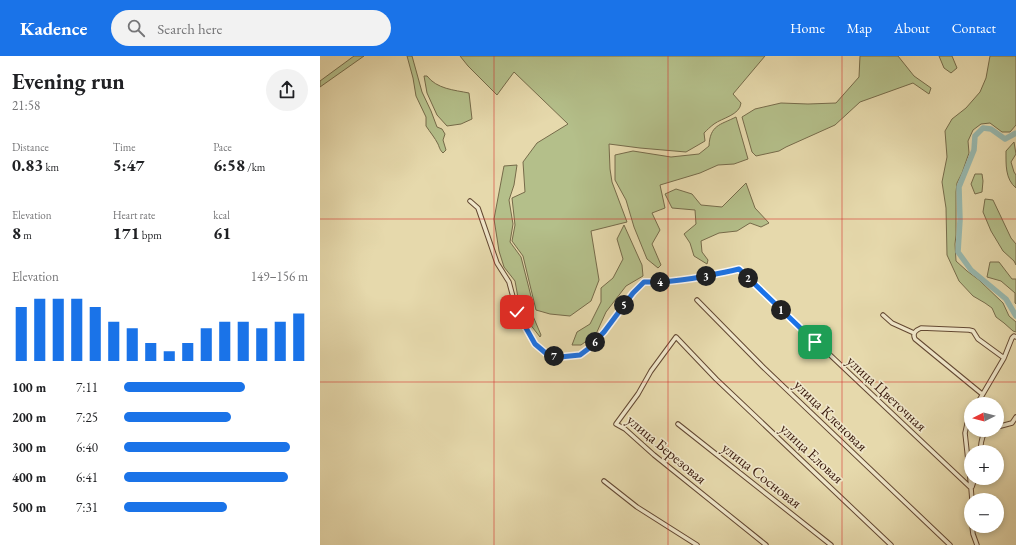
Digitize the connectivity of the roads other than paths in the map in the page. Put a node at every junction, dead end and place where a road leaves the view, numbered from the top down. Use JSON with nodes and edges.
{"nodes":[{"id":1,"x":470,"y":202,"type":"dead end"},
{"id":2,"x":697,"y":300,"type":"dead end"},
{"id":3,"x":883,"y":315,"type":"dead end"},
{"id":4,"x":914,"y":333,"type":"junction"},
{"id":5,"x":676,"y":336,"type":"joint"},
{"id":6,"x":1016,"y":337,"type":"edge"},
{"id":7,"x":1004,"y":358,"type":"junction"},
{"id":8,"x":982,"y":394,"type":"junction"},
{"id":9,"x":980,"y":397,"type":"edge"},
{"id":10,"x":1016,"y":417,"type":"edge"},
{"id":11,"x":678,"y":424,"type":"dead end"},
{"id":12,"x":1004,"y":425,"type":"edge"},
{"id":13,"x":965,"y":437,"type":"edge"},
{"id":14,"x":604,"y":481,"type":"dead end"},
{"id":15,"x":972,"y":485,"type":"edge"},
{"id":16,"x":971,"y":488,"type":"junction"},
{"id":17,"x":971,"y":493,"type":"edge"},
{"id":18,"x":973,"y":533,"type":"edge"},
{"id":19,"x":697,"y":545,"type":"edge"},
{"id":20,"x":766,"y":545,"type":"edge"},
{"id":21,"x":831,"y":545,"type":"edge"},
{"id":22,"x":891,"y":545,"type":"edge"},
{"id":23,"x":950,"y":545,"type":"edge"},
{"id":24,"x":977,"y":545,"type":"edge"}],
"edges":[{"from":1,"to":16,"type":"street","name":"улица Цветочная"},
{"from":2,"to":23,"type":"street","name":"улица Кленовая"},
{"from":3,"to":4,"type":"street"},
{"from":4,"to":7,"type":"street"},
{"from":4,"to":8,"type":"street"},
{"from":5,"to":20,"type":"street","name":"улица Березовая"},
{"from":5,"to":22,"type":"street","name":"улица Еловая"},
{"from":6,"to":7,"type":"street"},
{"from":7,"to":8,"type":"street"},
{"from":8,"to":9,"type":"street"},
{"from":10,"to":12,"type":"street"},
{"from":11,"to":21,"type":"street","name":"улица Сосновая"},
{"from":13,"to":16,"type":"street"},
{"from":14,"to":19,"type":"street"},
{"from":15,"to":16,"type":"street"},
{"from":16,"to":17,"type":"street"},
{"from":18,"to":24,"type":"street"}]}
